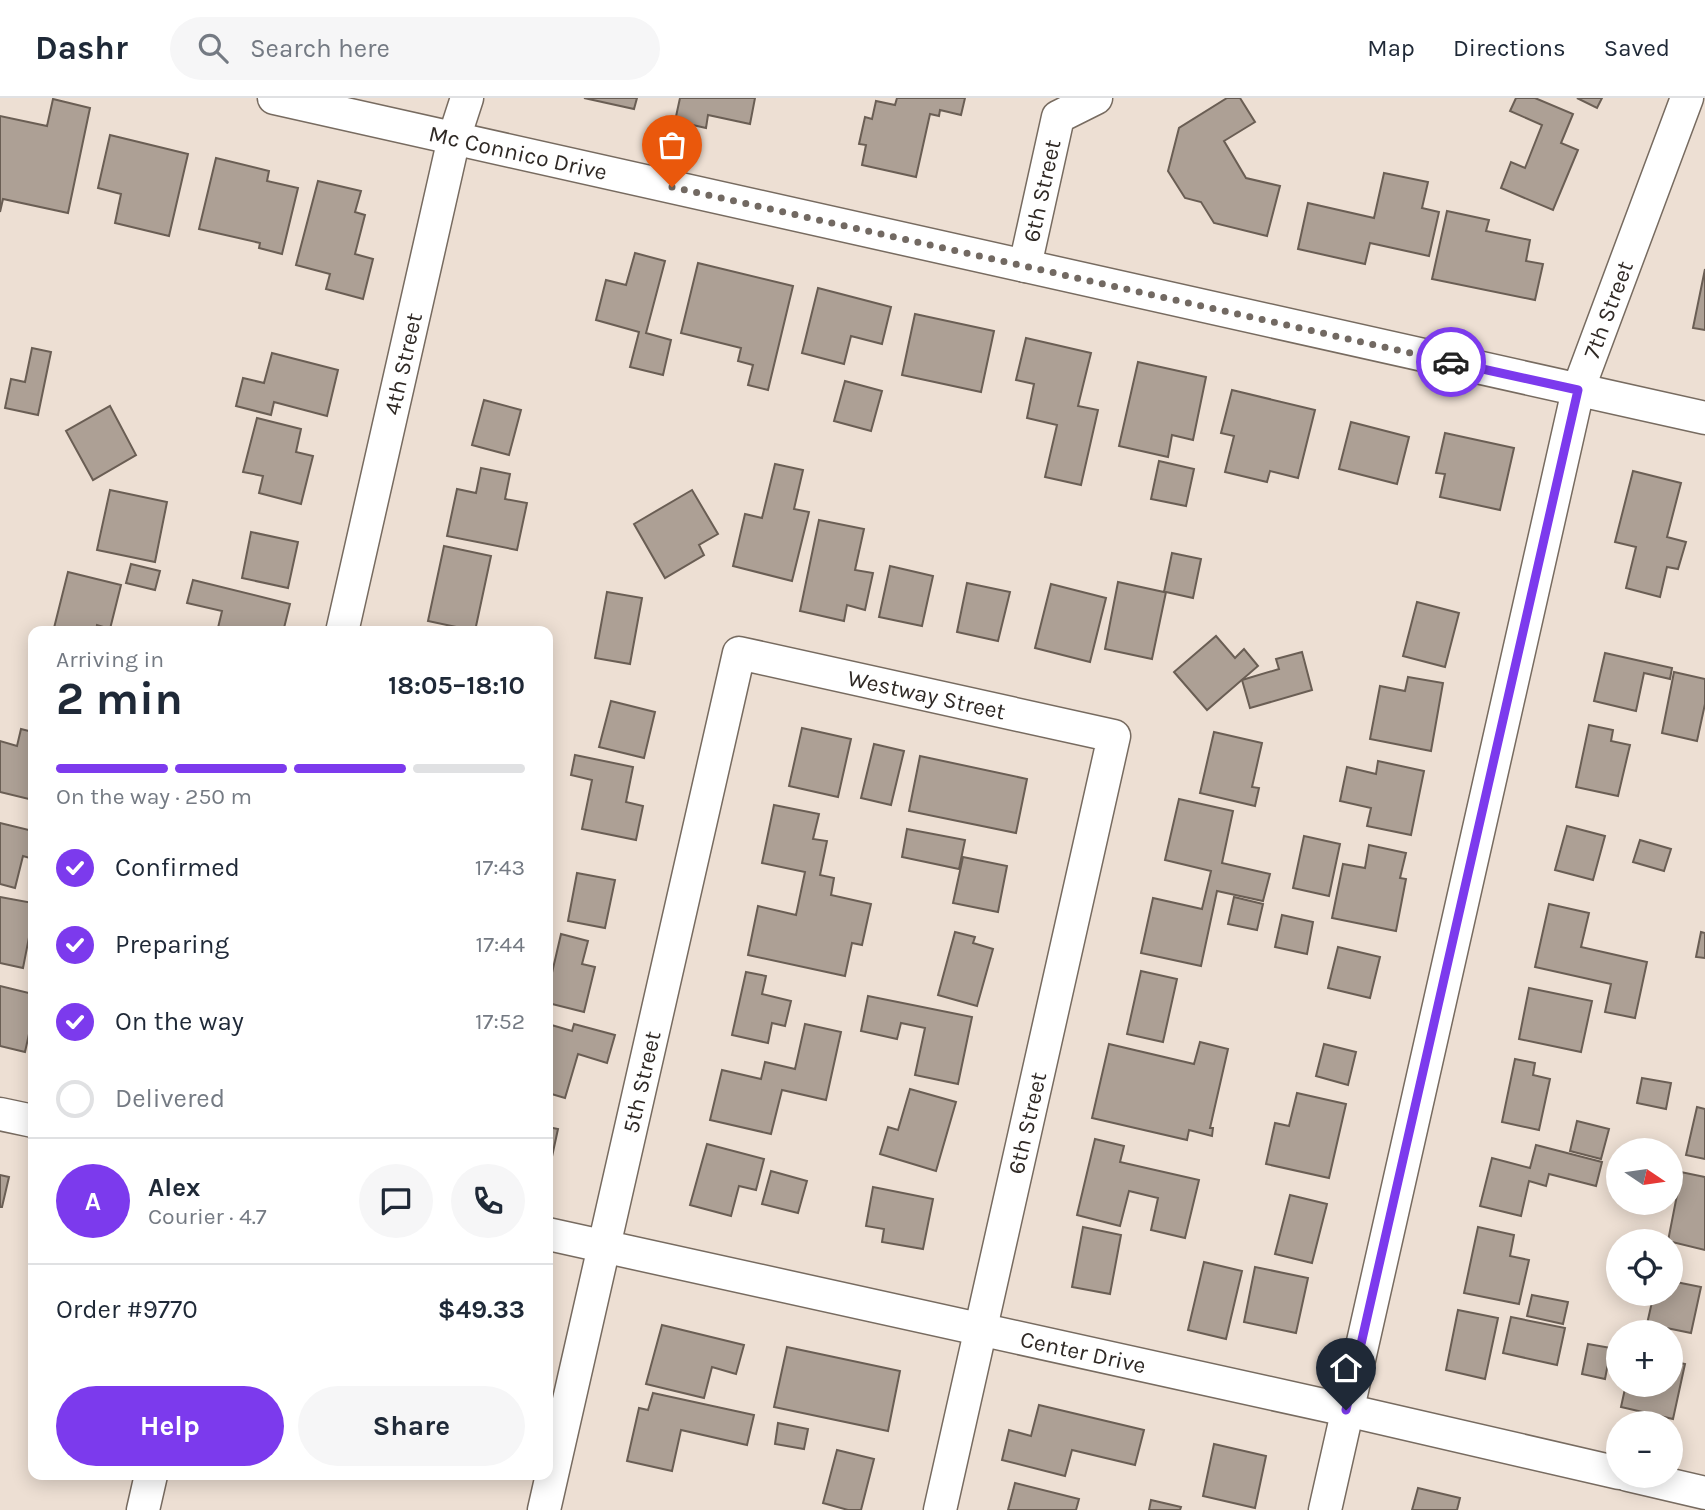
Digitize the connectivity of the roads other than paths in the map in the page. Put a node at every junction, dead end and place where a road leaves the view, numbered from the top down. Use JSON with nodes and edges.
{"nodes":[{"id":1,"x":274,"y":98,"type":"edge"},
{"id":2,"x":467,"y":98,"type":"edge"},
{"id":3,"x":1096,"y":98,"type":"edge"},
{"id":4,"x":1687,"y":98,"type":"edge"},
{"id":5,"x":1052,"y":108,"type":"edge"},
{"id":6,"x":454,"y":138,"type":"junction"},
{"id":7,"x":1025,"y":266,"type":"junction"},
{"id":8,"x":1578,"y":390,"type":"junction"},
{"id":9,"x":1705,"y":418,"type":"edge"},
{"id":10,"x":343,"y":626,"type":"edge"},
{"id":11,"x":739,"y":653,"type":"joint"},
{"id":12,"x":1114,"y":736,"type":"joint"},
{"id":13,"x":0,"y":1114,"type":"edge"},
{"id":14,"x":28,"y":1120,"type":"edge"},
{"id":15,"x":553,"y":1235,"type":"edge"},
{"id":16,"x":604,"y":1247,"type":"junction"},
{"id":17,"x":980,"y":1329,"type":"junction"},
{"id":18,"x":1346,"y":1410,"type":"junction"},
{"id":19,"x":1606,"y":1470,"type":"edge"},
{"id":20,"x":553,"y":1471,"type":"edge"},
{"id":21,"x":149,"y":1480,"type":"edge"},
{"id":22,"x":551,"y":1480,"type":"edge"},
{"id":23,"x":1683,"y":1488,"type":"edge"},
{"id":24,"x":1705,"y":1493,"type":"edge"},
{"id":25,"x":143,"y":1510,"type":"edge"},
{"id":26,"x":544,"y":1510,"type":"edge"},
{"id":27,"x":940,"y":1510,"type":"edge"},
{"id":28,"x":1325,"y":1510,"type":"edge"}],
"edges":[{"from":1,"to":6,"type":"street","name":"Mc Connico Drive"},
{"from":2,"to":6,"type":"street","name":"4th Street"},
{"from":3,"to":5,"type":"street","name":"6th Street"},
{"from":4,"to":8,"type":"street","name":"7th Street"},
{"from":5,"to":7,"type":"street","name":"6th Street"},
{"from":6,"to":7,"type":"street","name":"Mc Connico Drive"},
{"from":6,"to":10,"type":"street","name":"4th Street"},
{"from":7,"to":8,"type":"street","name":"Mc Connico Drive"},
{"from":8,"to":9,"type":"street","name":"Mc Connico Drive"},
{"from":8,"to":18,"type":"street","name":"7th Street"},
{"from":11,"to":12,"type":"street","name":"Westway Street"},
{"from":11,"to":16,"type":"street","name":"5th Street"},
{"from":12,"to":17,"type":"street","name":"6th Street"},
{"from":13,"to":14,"type":"street"},
{"from":15,"to":16,"type":"street","name":"Center Drive"},
{"from":16,"to":17,"type":"street","name":"Center Drive"},
{"from":16,"to":20,"type":"street","name":"5th Street"},
{"from":17,"to":18,"type":"street","name":"Center Drive"},
{"from":17,"to":27,"type":"street","name":"6th Street"},
{"from":18,"to":19,"type":"street","name":"Center Drive"},
{"from":18,"to":28,"type":"street","name":"7th Street"},
{"from":21,"to":25,"type":"street"},
{"from":22,"to":26,"type":"street","name":"5th Street"},
{"from":23,"to":24,"type":"street"}]}
